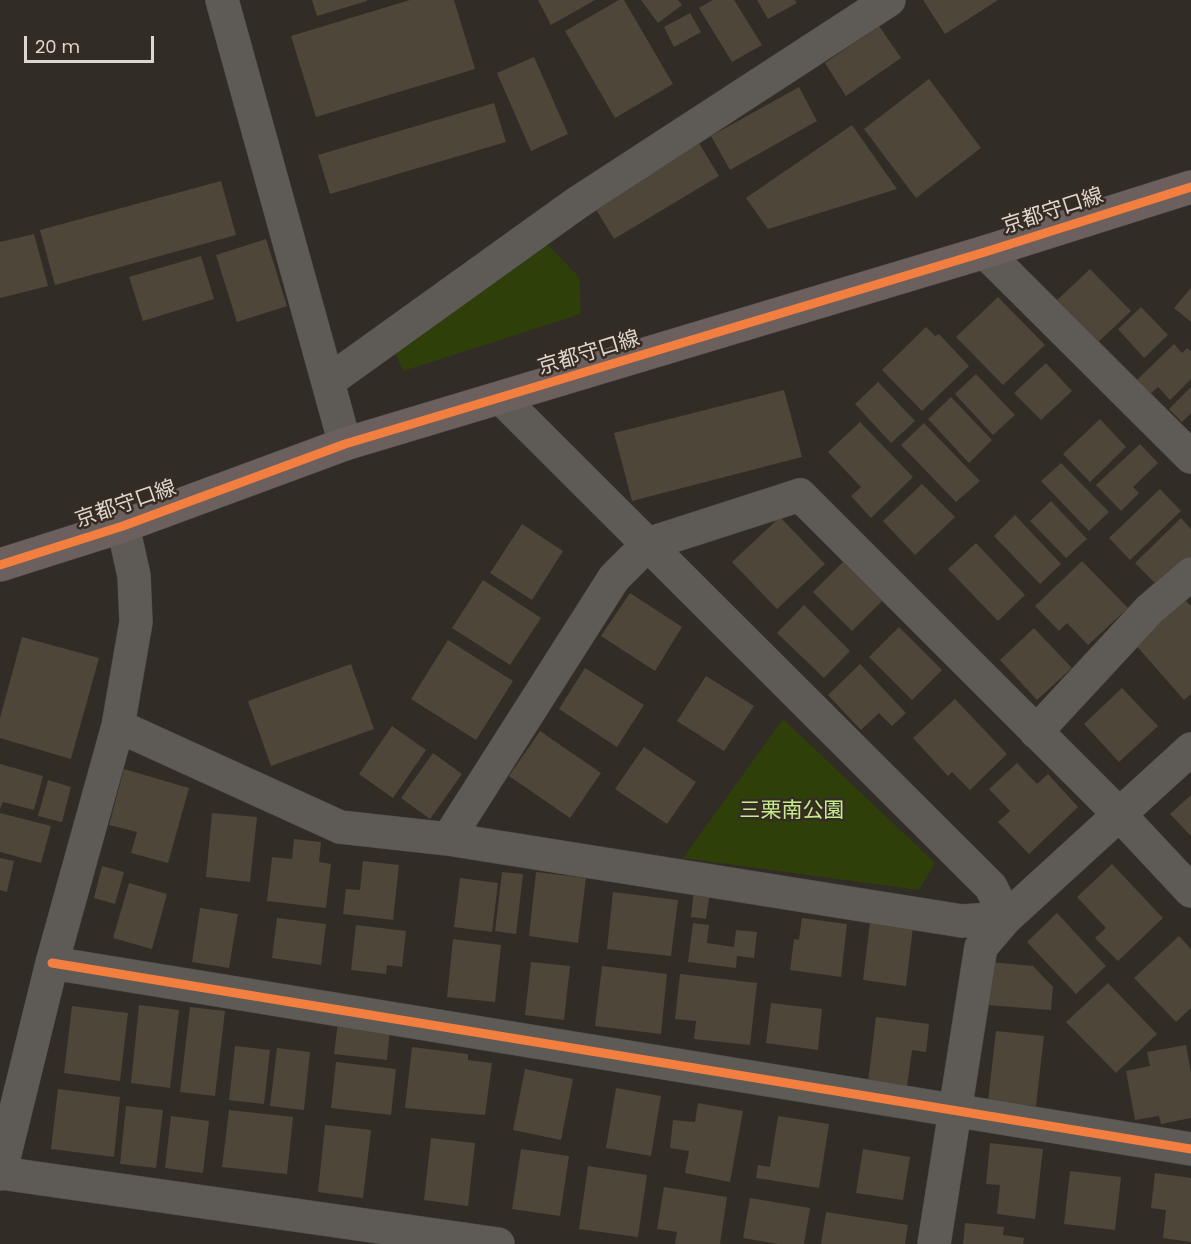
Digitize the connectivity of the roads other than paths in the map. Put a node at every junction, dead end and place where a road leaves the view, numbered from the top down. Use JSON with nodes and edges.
{"nodes":[{"id":1,"x":222,"y":0,"type":"edge"},
{"id":2,"x":889,"y":0,"type":"edge"},
{"id":3,"x":1191,"y":187,"type":"edge"},
{"id":4,"x":985,"y":252,"type":"junction"},
{"id":5,"x":329,"y":381,"type":"junction"},
{"id":6,"x":502,"y":399,"type":"junction"},
{"id":7,"x":345,"y":444,"type":"junction"},
{"id":8,"x":1191,"y":457,"type":"edge"},
{"id":9,"x":123,"y":526,"type":"junction"},
{"id":10,"x":648,"y":544,"type":"junction"},
{"id":11,"x":0,"y":566,"type":"edge"},
{"id":12,"x":1191,"y":574,"type":"edge"},
{"id":13,"x":118,"y":726,"type":"junction"},
{"id":14,"x":1036,"y":732,"type":"junction"},
{"id":15,"x":1191,"y":748,"type":"edge"},
{"id":16,"x":1119,"y":814,"type":"junction"},
{"id":17,"x":448,"y":839,"type":"junction"},
{"id":18,"x":1191,"y":891,"type":"edge"},
{"id":19,"x":1006,"y":918,"type":"junction"},
{"id":20,"x":52,"y":963,"type":"junction"},
{"id":21,"x":955,"y":1111,"type":"junction"},
{"id":22,"x":1191,"y":1149,"type":"edge"},
{"id":23,"x":0,"y":1174,"type":"edge"},
{"id":24,"x":498,"y":1244,"type":"edge"},
{"id":25,"x":934,"y":1244,"type":"edge"}],
"edges":[{"from":1,"to":5,"type":"street"},
{"from":2,"to":5,"type":"street"},
{"from":3,"to":4,"type":"main road","name":"京都守口線"},
{"from":4,"to":6,"type":"main road","name":"京都守口線"},
{"from":4,"to":8,"type":"street"},
{"from":5,"to":7,"type":"street"},
{"from":6,"to":7,"type":"main road","name":"京都守口線"},
{"from":6,"to":10,"type":"street"},
{"from":7,"to":9,"type":"main road","name":"京都守口線"},
{"from":9,"to":11,"type":"main road","name":"京都守口線"},
{"from":9,"to":13,"type":"street"},
{"from":10,"to":14,"type":"street"},
{"from":10,"to":17,"type":"street"},
{"from":10,"to":19,"type":"street"},
{"from":12,"to":14,"type":"street"},
{"from":13,"to":17,"type":"street"},
{"from":13,"to":20,"type":"street"},
{"from":14,"to":16,"type":"street"},
{"from":15,"to":16,"type":"street"},
{"from":16,"to":18,"type":"street"},
{"from":16,"to":19,"type":"street"},
{"from":17,"to":19,"type":"street"},
{"from":19,"to":21,"type":"street"},
{"from":20,"to":21,"type":"street"},
{"from":20,"to":23,"type":"street"},
{"from":21,"to":22,"type":"street"},
{"from":21,"to":25,"type":"street"},
{"from":23,"to":24,"type":"street"}]}
